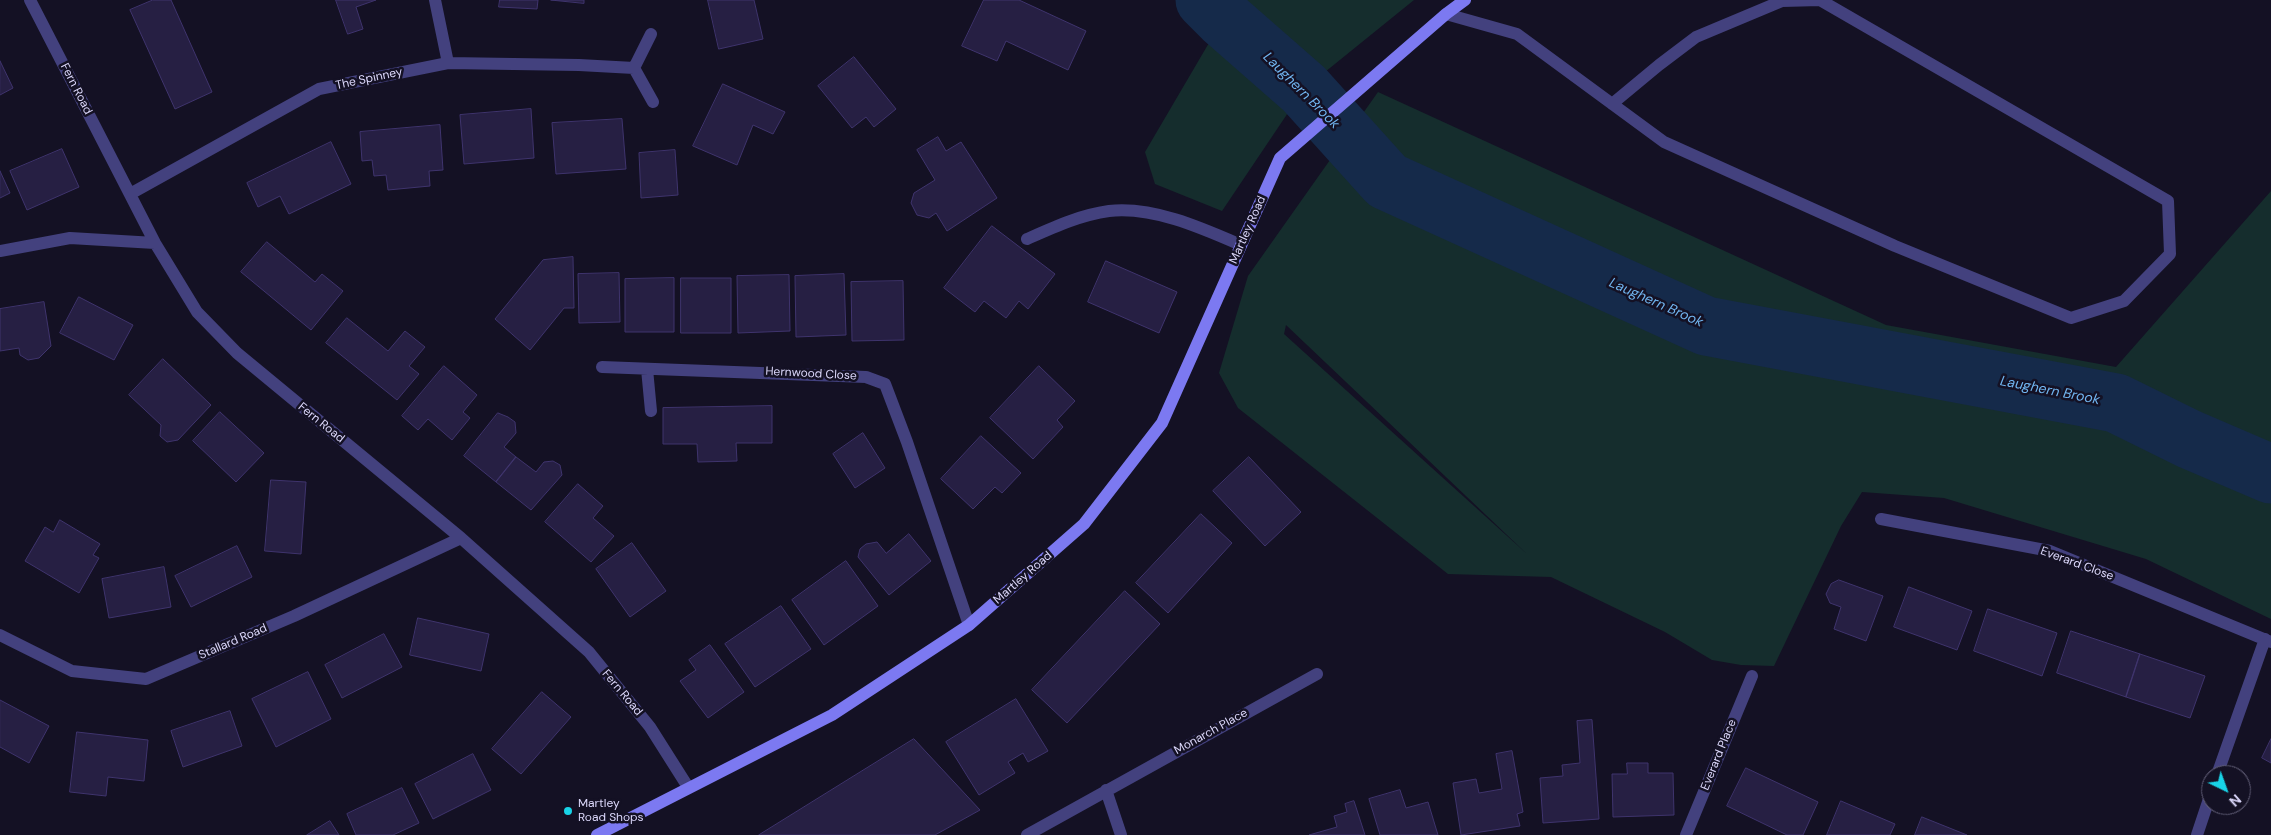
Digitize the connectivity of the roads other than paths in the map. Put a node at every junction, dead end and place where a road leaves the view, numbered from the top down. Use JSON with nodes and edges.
{"nodes":[{"id":1,"x":30,"y":0,"type":"edge"},
{"id":2,"x":435,"y":0,"type":"edge"},
{"id":3,"x":1464,"y":0,"type":"edge"},
{"id":4,"x":1446,"y":14,"type":"junction"},
{"id":5,"x":651,"y":34,"type":"dead end"},
{"id":6,"x":448,"y":63,"type":"junction"},
{"id":7,"x":634,"y":68,"type":"junction"},
{"id":8,"x":653,"y":102,"type":"dead end"},
{"id":9,"x":1612,"y":104,"type":"junction"},
{"id":10,"x":130,"y":194,"type":"junction"},
{"id":11,"x":1027,"y":239,"type":"dead end"},
{"id":12,"x":155,"y":243,"type":"junction"},
{"id":13,"x":1241,"y":245,"type":"junction"},
{"id":14,"x":0,"y":251,"type":"edge"},
{"id":15,"x":602,"y":367,"type":"dead end"},
{"id":16,"x":647,"y":369,"type":"junction"},
{"id":17,"x":651,"y":411,"type":"dead end"},
{"id":18,"x":1881,"y":519,"type":"dead end"},
{"id":19,"x":461,"y":538,"type":"junction"},
{"id":20,"x":969,"y":625,"type":"junction"},
{"id":21,"x":0,"y":635,"type":"edge"},
{"id":22,"x":2268,"y":641,"type":"edge"},
{"id":23,"x":1316,"y":674,"type":"dead end"},
{"id":24,"x":1752,"y":676,"type":"dead end"},
{"id":25,"x":2221,"y":765,"type":"edge"},
{"id":26,"x":688,"y":787,"type":"junction"},
{"id":27,"x":1106,"y":790,"type":"junction"},
{"id":28,"x":2203,"y":815,"type":"edge"},
{"id":29,"x":597,"y":835,"type":"edge"},
{"id":30,"x":1027,"y":835,"type":"edge"},
{"id":31,"x":1121,"y":835,"type":"edge"},
{"id":32,"x":1686,"y":835,"type":"edge"},
{"id":33,"x":2196,"y":835,"type":"edge"}],
"edges":[{"from":1,"to":10,"type":"street","name":"Fern Road"},
{"from":2,"to":6,"type":"street"},
{"from":3,"to":4,"type":"main road"},
{"from":4,"to":9,"type":"street"},
{"from":4,"to":13,"type":"main road","name":"Martley Road"},
{"from":5,"to":7,"type":"street"},
{"from":6,"to":7,"type":"street","name":"The Spinney"},
{"from":6,"to":10,"type":"street","name":"The Spinney"},
{"from":7,"to":8,"type":"street"},
{"from":9,"to":9,"type":"street"},
{"from":10,"to":12,"type":"street","name":"Fern Road"},
{"from":11,"to":13,"type":"street"},
{"from":12,"to":14,"type":"street"},
{"from":12,"to":19,"type":"street","name":"Fern Road"},
{"from":13,"to":20,"type":"main road","name":"Martley Road"},
{"from":15,"to":16,"type":"street","name":"Hernwood Close"},
{"from":16,"to":17,"type":"street"},
{"from":16,"to":20,"type":"street","name":"Hernwood Close"},
{"from":18,"to":22,"type":"street","name":"Everard Close"},
{"from":19,"to":21,"type":"street","name":"Stallard Road"},
{"from":19,"to":26,"type":"street","name":"Fern Road"},
{"from":20,"to":26,"type":"main road","name":"Martley Road"},
{"from":22,"to":25,"type":"street","name":"Everard Close"},
{"from":23,"to":27,"type":"street","name":"Monarch Place"},
{"from":24,"to":32,"type":"street","name":"Everard Place"},
{"from":26,"to":29,"type":"main road","name":"Martley Road"},
{"from":27,"to":30,"type":"street","name":"Monarch Place"},
{"from":27,"to":31,"type":"street"},
{"from":28,"to":33,"type":"street"}]}
